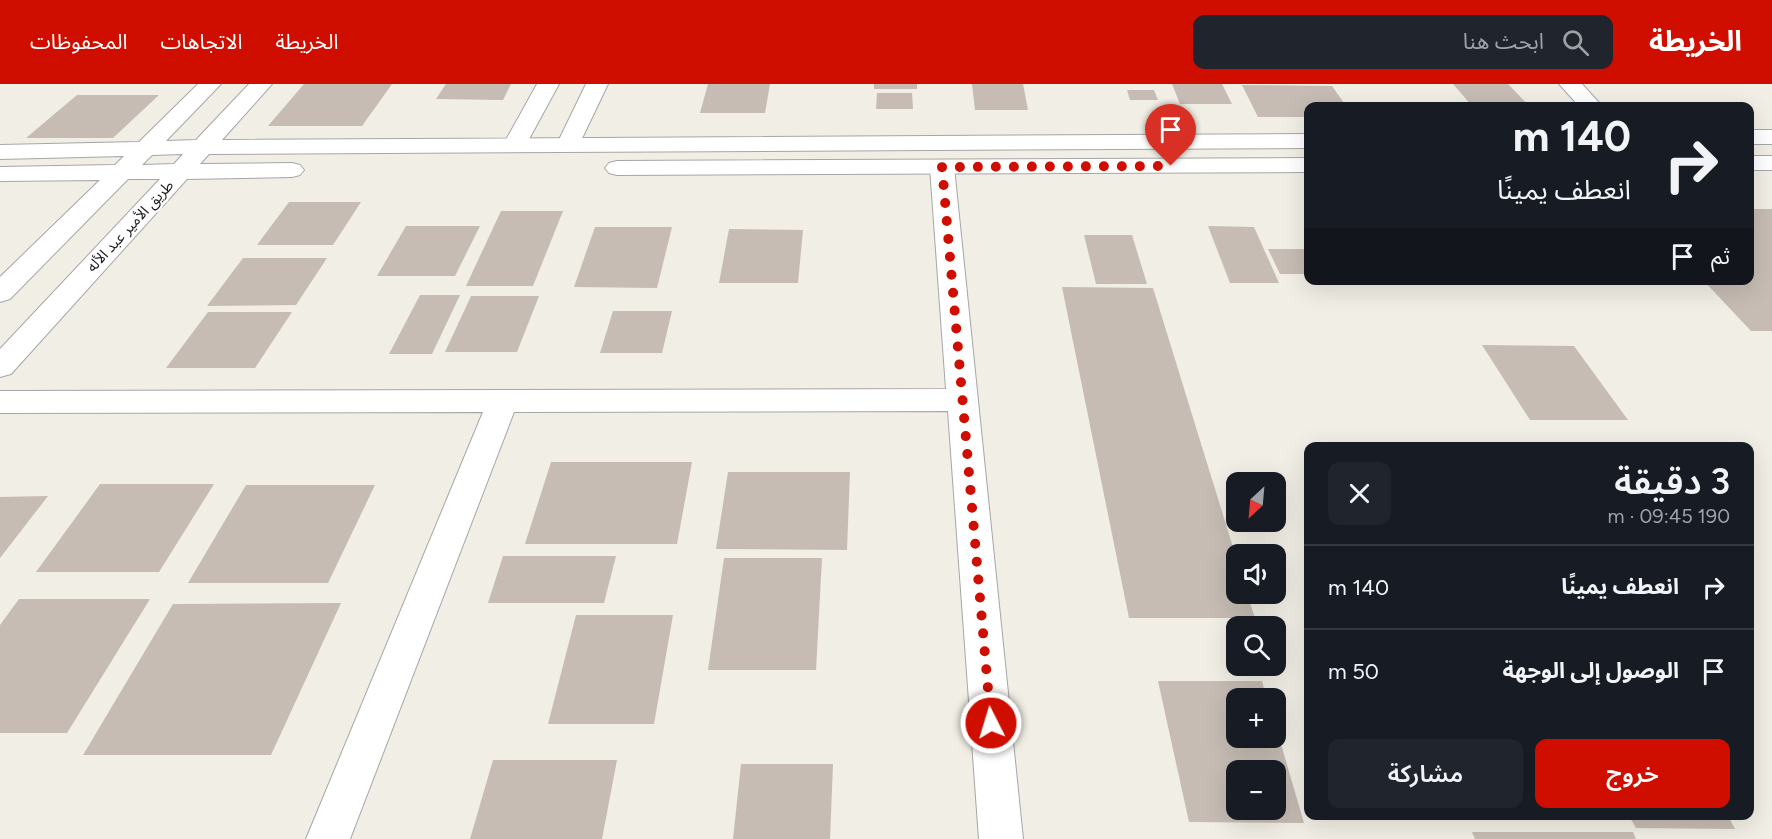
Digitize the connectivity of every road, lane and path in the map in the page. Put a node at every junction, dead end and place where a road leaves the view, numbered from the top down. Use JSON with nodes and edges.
{"nodes":[{"id":1,"x":210,"y":84,"type":"edge"},
{"id":2,"x":261,"y":84,"type":"edge"},
{"id":3,"x":548,"y":84,"type":"edge"},
{"id":4,"x":597,"y":84,"type":"edge"},
{"id":5,"x":1570,"y":84,"type":"edge"},
{"id":6,"x":1587,"y":102,"type":"edge"},
{"id":7,"x":1754,"y":137,"type":"edge"},
{"id":8,"x":1772,"y":137,"type":"edge"},
{"id":9,"x":1304,"y":141,"type":"edge"},
{"id":10,"x":568,"y":146,"type":"junction"},
{"id":11,"x":204,"y":147,"type":"junction"},
{"id":12,"x":514,"y":147,"type":"junction"},
{"id":13,"x":147,"y":148,"type":"junction"},
{"id":14,"x":0,"y":152,"type":"edge"},
{"id":15,"x":1754,"y":163,"type":"edge"},
{"id":16,"x":1772,"y":163,"type":"edge"},
{"id":17,"x":1304,"y":165,"type":"edge"},
{"id":18,"x":942,"y":167,"type":"junction"},
{"id":19,"x":181,"y":170,"type":"junction"},
{"id":20,"x":0,"y":174,"type":"edge"},
{"id":21,"x":120,"y":174,"type":"junction"},
{"id":22,"x":0,"y":293,"type":"edge"},
{"id":23,"x":0,"y":368,"type":"edge"},
{"id":24,"x":962,"y":400,"type":"junction"},
{"id":25,"x":503,"y":401,"type":"junction"},
{"id":26,"x":0,"y":402,"type":"edge"},
{"id":27,"x":328,"y":839,"type":"edge"},
{"id":28,"x":1001,"y":839,"type":"edge"}],
"edges":[{"from":1,"to":13,"type":"street"},
{"from":2,"to":11,"type":"street","name":"طريق الأمير عبد الأله"},
{"from":3,"to":12,"type":"street"},
{"from":4,"to":10,"type":"street"},
{"from":5,"to":6,"type":"street"},
{"from":7,"to":8,"type":"street"},
{"from":9,"to":10,"type":"street"},
{"from":10,"to":12,"type":"street"},
{"from":11,"to":12,"type":"street"},
{"from":11,"to":13,"type":"street"},
{"from":11,"to":19,"type":"street","name":"طريق الأمير عبد الأله"},
{"from":13,"to":14,"type":"street"},
{"from":13,"to":21,"type":"street"},
{"from":15,"to":16,"type":"street"},
{"from":17,"to":18,"type":"street"},
{"from":18,"to":19,"type":"street"},
{"from":18,"to":24,"type":"street"},
{"from":19,"to":21,"type":"street"},
{"from":19,"to":23,"type":"street","name":"طريق الأمير عبد الأله"},
{"from":20,"to":21,"type":"street"},
{"from":21,"to":22,"type":"street"},
{"from":24,"to":25,"type":"street"},
{"from":24,"to":28,"type":"street"},
{"from":25,"to":26,"type":"street"},
{"from":25,"to":27,"type":"street"}]}
